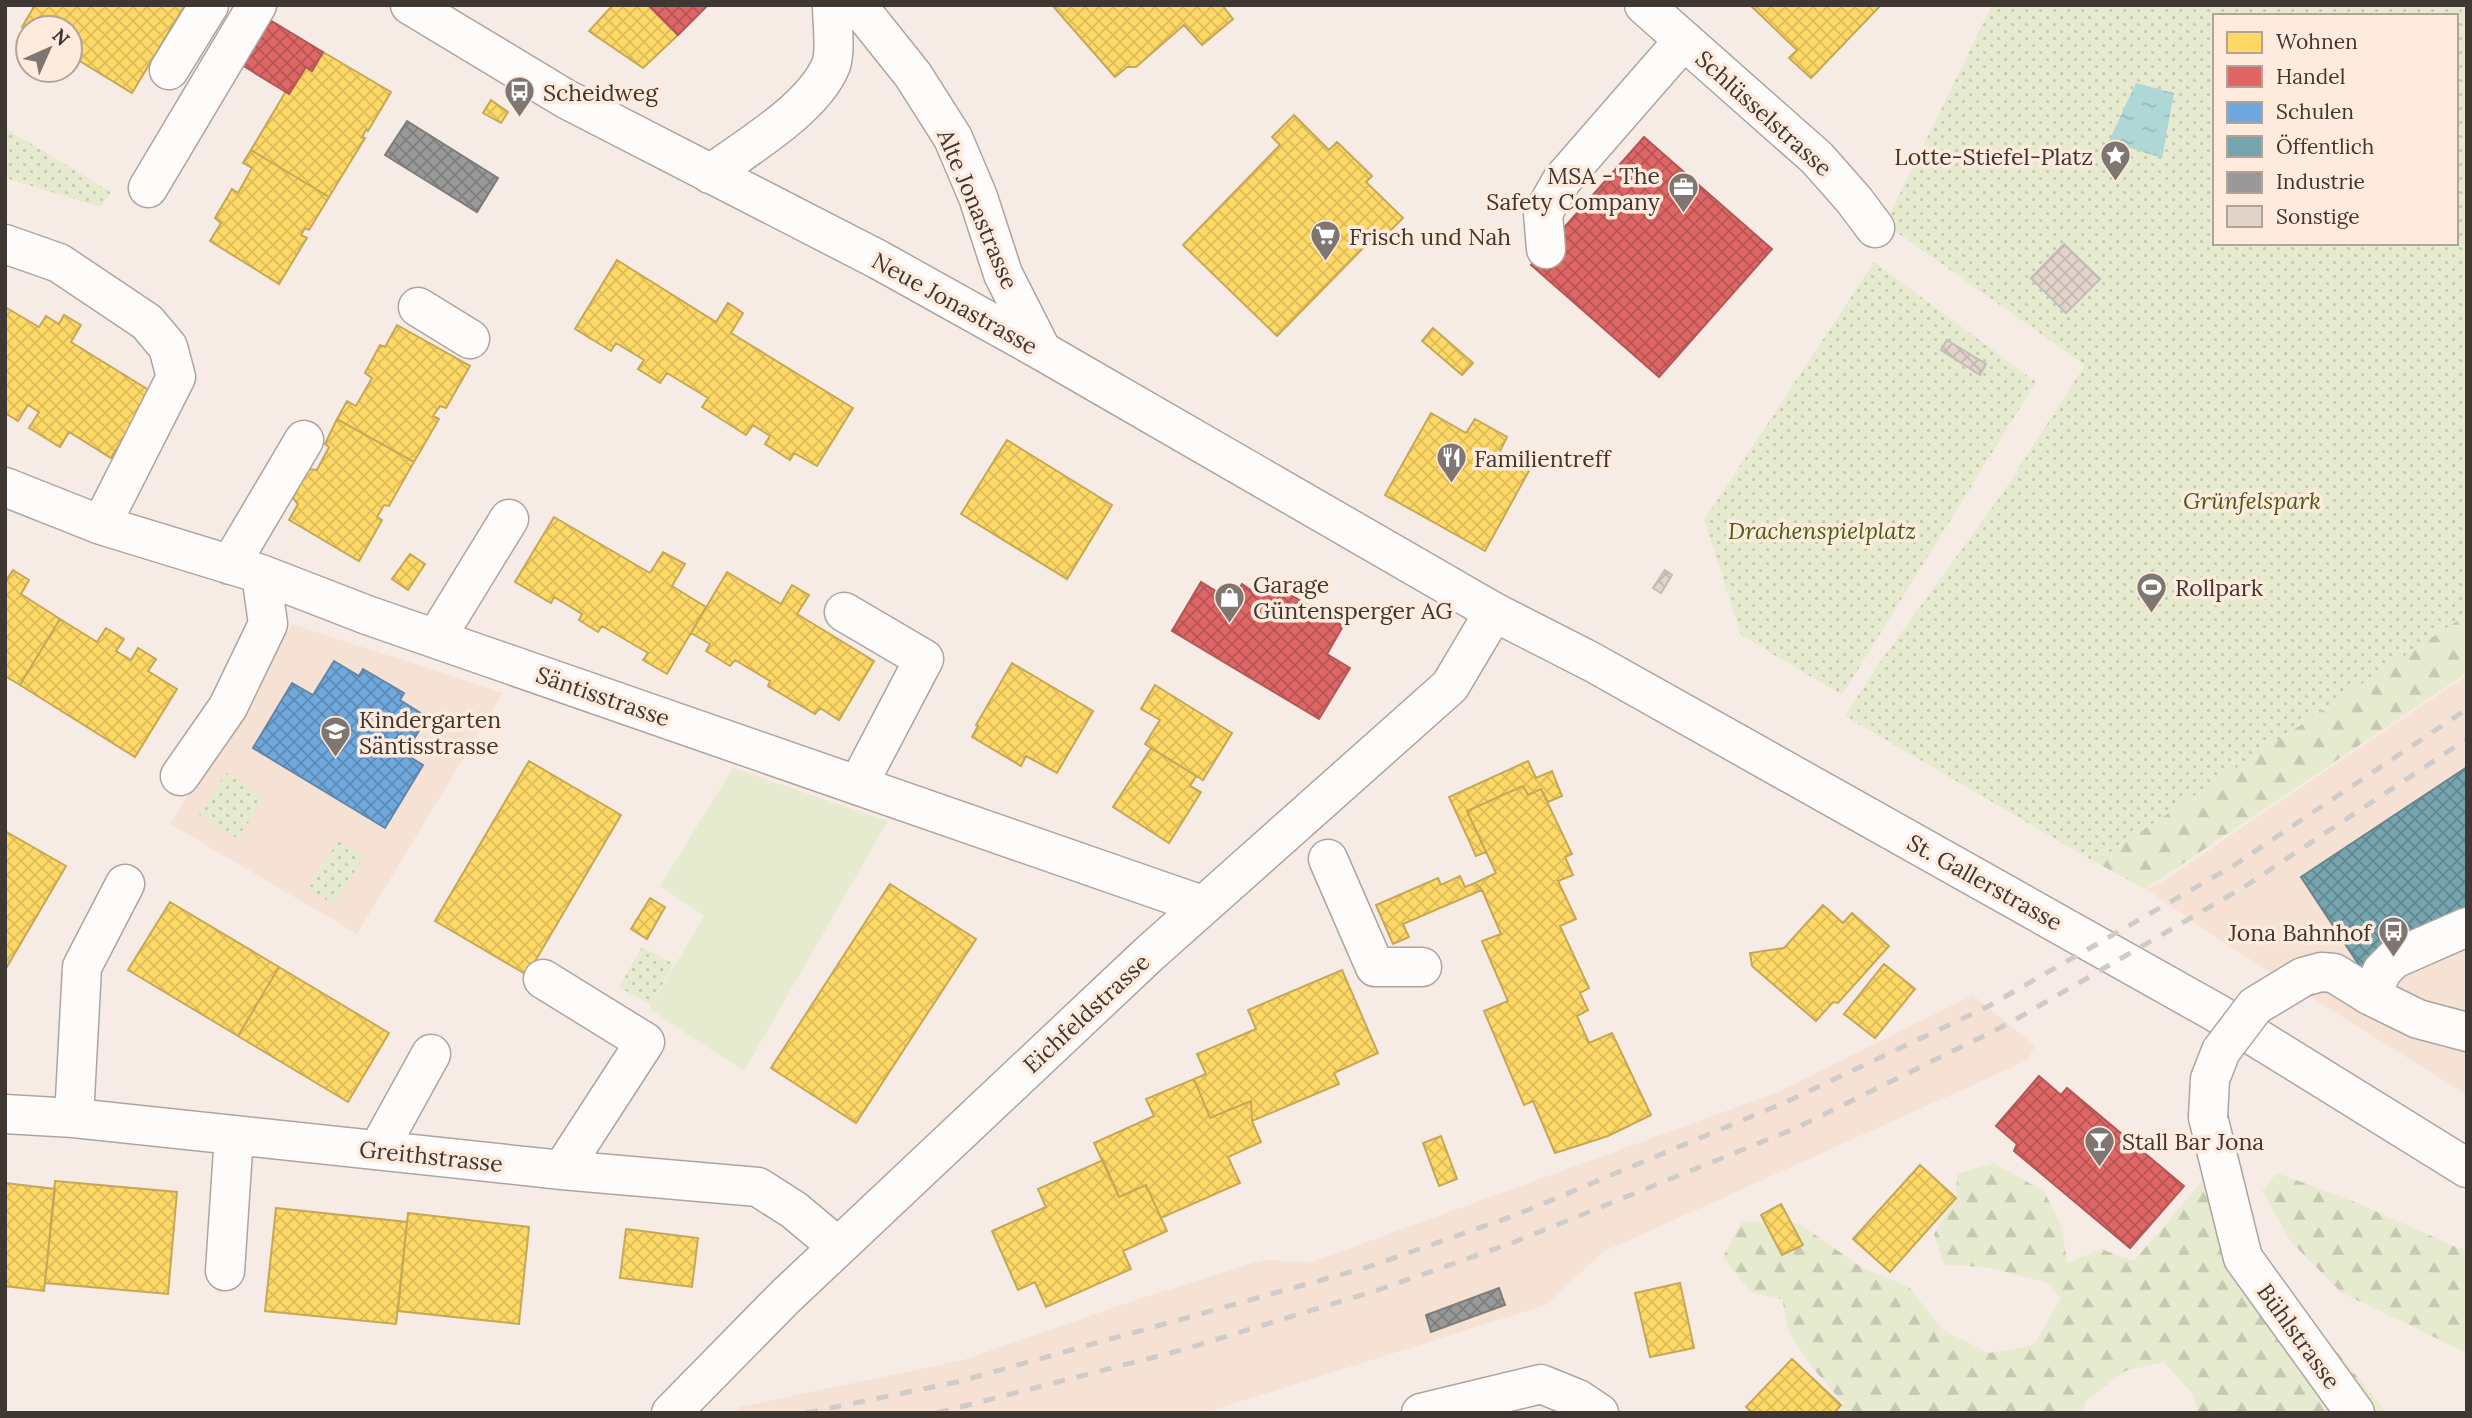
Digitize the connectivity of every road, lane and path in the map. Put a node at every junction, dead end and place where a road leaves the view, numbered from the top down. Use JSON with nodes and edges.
{"nodes":[{"id":1,"x":209,"y":5,"type":"edge"},
{"id":2,"x":257,"y":5,"type":"edge"},
{"id":3,"x":410,"y":5,"type":"edge"},
{"id":4,"x":832,"y":5,"type":"edge"},
{"id":5,"x":856,"y":5,"type":"edge"},
{"id":6,"x":1644,"y":5,"type":"edge"},
{"id":7,"x":1684,"y":40,"type":"junction"},
{"id":8,"x":169,"y":70,"type":"dead end"},
{"id":9,"x":710,"y":174,"type":"junction"},
{"id":10,"x":148,"y":188,"type":"dead end"},
{"id":11,"x":1875,"y":229,"type":"dead end"},
{"id":12,"x":5,"y":244,"type":"edge"},
{"id":13,"x":1546,"y":249,"type":"dead end"},
{"id":14,"x":418,"y":307,"type":"dead end"},
{"id":15,"x":470,"y":339,"type":"dead end"},
{"id":16,"x":1042,"y":351,"type":"junction"},
{"id":17,"x":304,"y":440,"type":"dead end"},
{"id":18,"x":5,"y":487,"type":"edge"},
{"id":19,"x":509,"y":519,"type":"dead end"},
{"id":20,"x":101,"y":525,"type":"junction"},
{"id":21,"x":245,"y":569,"type":"junction"},
{"id":22,"x":844,"y":612,"type":"dead end"},
{"id":23,"x":1494,"y":612,"type":"junction"},
{"id":24,"x":436,"y":638,"type":"junction"},
{"id":25,"x":180,"y":776,"type":"dead end"},
{"id":26,"x":858,"y":785,"type":"junction"},
{"id":27,"x":1328,"y":859,"type":"dead end"},
{"id":28,"x":125,"y":884,"type":"dead end"},
{"id":29,"x":1202,"y":905,"type":"junction"},
{"id":30,"x":2467,"y":927,"type":"edge"},
{"id":31,"x":1422,"y":967,"type":"dead end"},
{"id":32,"x":543,"y":979,"type":"dead end"},
{"id":33,"x":2371,"y":996,"type":"junction"},
{"id":34,"x":2467,"y":1032,"type":"edge"},
{"id":35,"x":431,"y":1054,"type":"dead end"},
{"id":36,"x":5,"y":1114,"type":"edge"},
{"id":37,"x":74,"y":1118,"type":"junction"},
{"id":38,"x":234,"y":1135,"type":"junction"},
{"id":39,"x":378,"y":1150,"type":"junction"},
{"id":40,"x":2467,"y":1168,"type":"edge"},
{"id":41,"x":562,"y":1170,"type":"junction"},
{"id":42,"x":838,"y":1246,"type":"junction"},
{"id":43,"x":225,"y":1271,"type":"dead end"},
{"id":44,"x":671,"y":1413,"type":"edge"},
{"id":45,"x":1421,"y":1413,"type":"edge"},
{"id":46,"x":1599,"y":1413,"type":"edge"},
{"id":47,"x":2355,"y":1413,"type":"edge"}],
"edges":[{"from":1,"to":8,"type":"street"},
{"from":2,"to":10,"type":"street"},
{"from":3,"to":9,"type":"street","name":"Neue Jonastrasse"},
{"from":4,"to":9,"type":"street"},
{"from":5,"to":16,"type":"street","name":"Alte Jonastrasse"},
{"from":6,"to":7,"type":"street","name":"Schlüsselstrasse"},
{"from":7,"to":11,"type":"street","name":"Schlüsselstrasse"},
{"from":7,"to":13,"type":"street"},
{"from":9,"to":16,"type":"street","name":"Neue Jonastrasse"},
{"from":12,"to":20,"type":"street"},
{"from":14,"to":15,"type":"street"},
{"from":16,"to":23,"type":"street","name":"Neue Jonastrasse"},
{"from":17,"to":21,"type":"street"},
{"from":18,"to":20,"type":"street","name":"Säntisstrasse"},
{"from":19,"to":24,"type":"street"},
{"from":20,"to":21,"type":"street","name":"Säntisstrasse"},
{"from":21,"to":24,"type":"street","name":"Säntisstrasse"},
{"from":21,"to":25,"type":"street"},
{"from":22,"to":26,"type":"street"},
{"from":23,"to":29,"type":"street","name":"Eichfeldstrasse"},
{"from":23,"to":40,"type":"street","name":"St. Gallerstrasse"},
{"from":24,"to":26,"type":"street","name":"Säntisstrasse"},
{"from":26,"to":29,"type":"street","name":"Säntisstrasse"},
{"from":27,"to":31,"type":"street"},
{"from":28,"to":37,"type":"street"},
{"from":29,"to":42,"type":"street","name":"Eichfeldstrasse"},
{"from":30,"to":33,"type":"street"},
{"from":32,"to":41,"type":"street"},
{"from":33,"to":34,"type":"street"},
{"from":33,"to":47,"type":"street","name":"Bühlstrasse","bridge":true},
{"from":35,"to":39,"type":"street"},
{"from":36,"to":37,"type":"street","name":"Greithstrasse"},
{"from":37,"to":38,"type":"street","name":"Greithstrasse"},
{"from":38,"to":39,"type":"street","name":"Greithstrasse"},
{"from":38,"to":43,"type":"street"},
{"from":39,"to":41,"type":"street","name":"Greithstrasse"},
{"from":41,"to":42,"type":"street","name":"Greithstrasse"},
{"from":42,"to":44,"type":"street","name":"Eichfeldstrasse"},
{"from":45,"to":46,"type":"street"}]}
